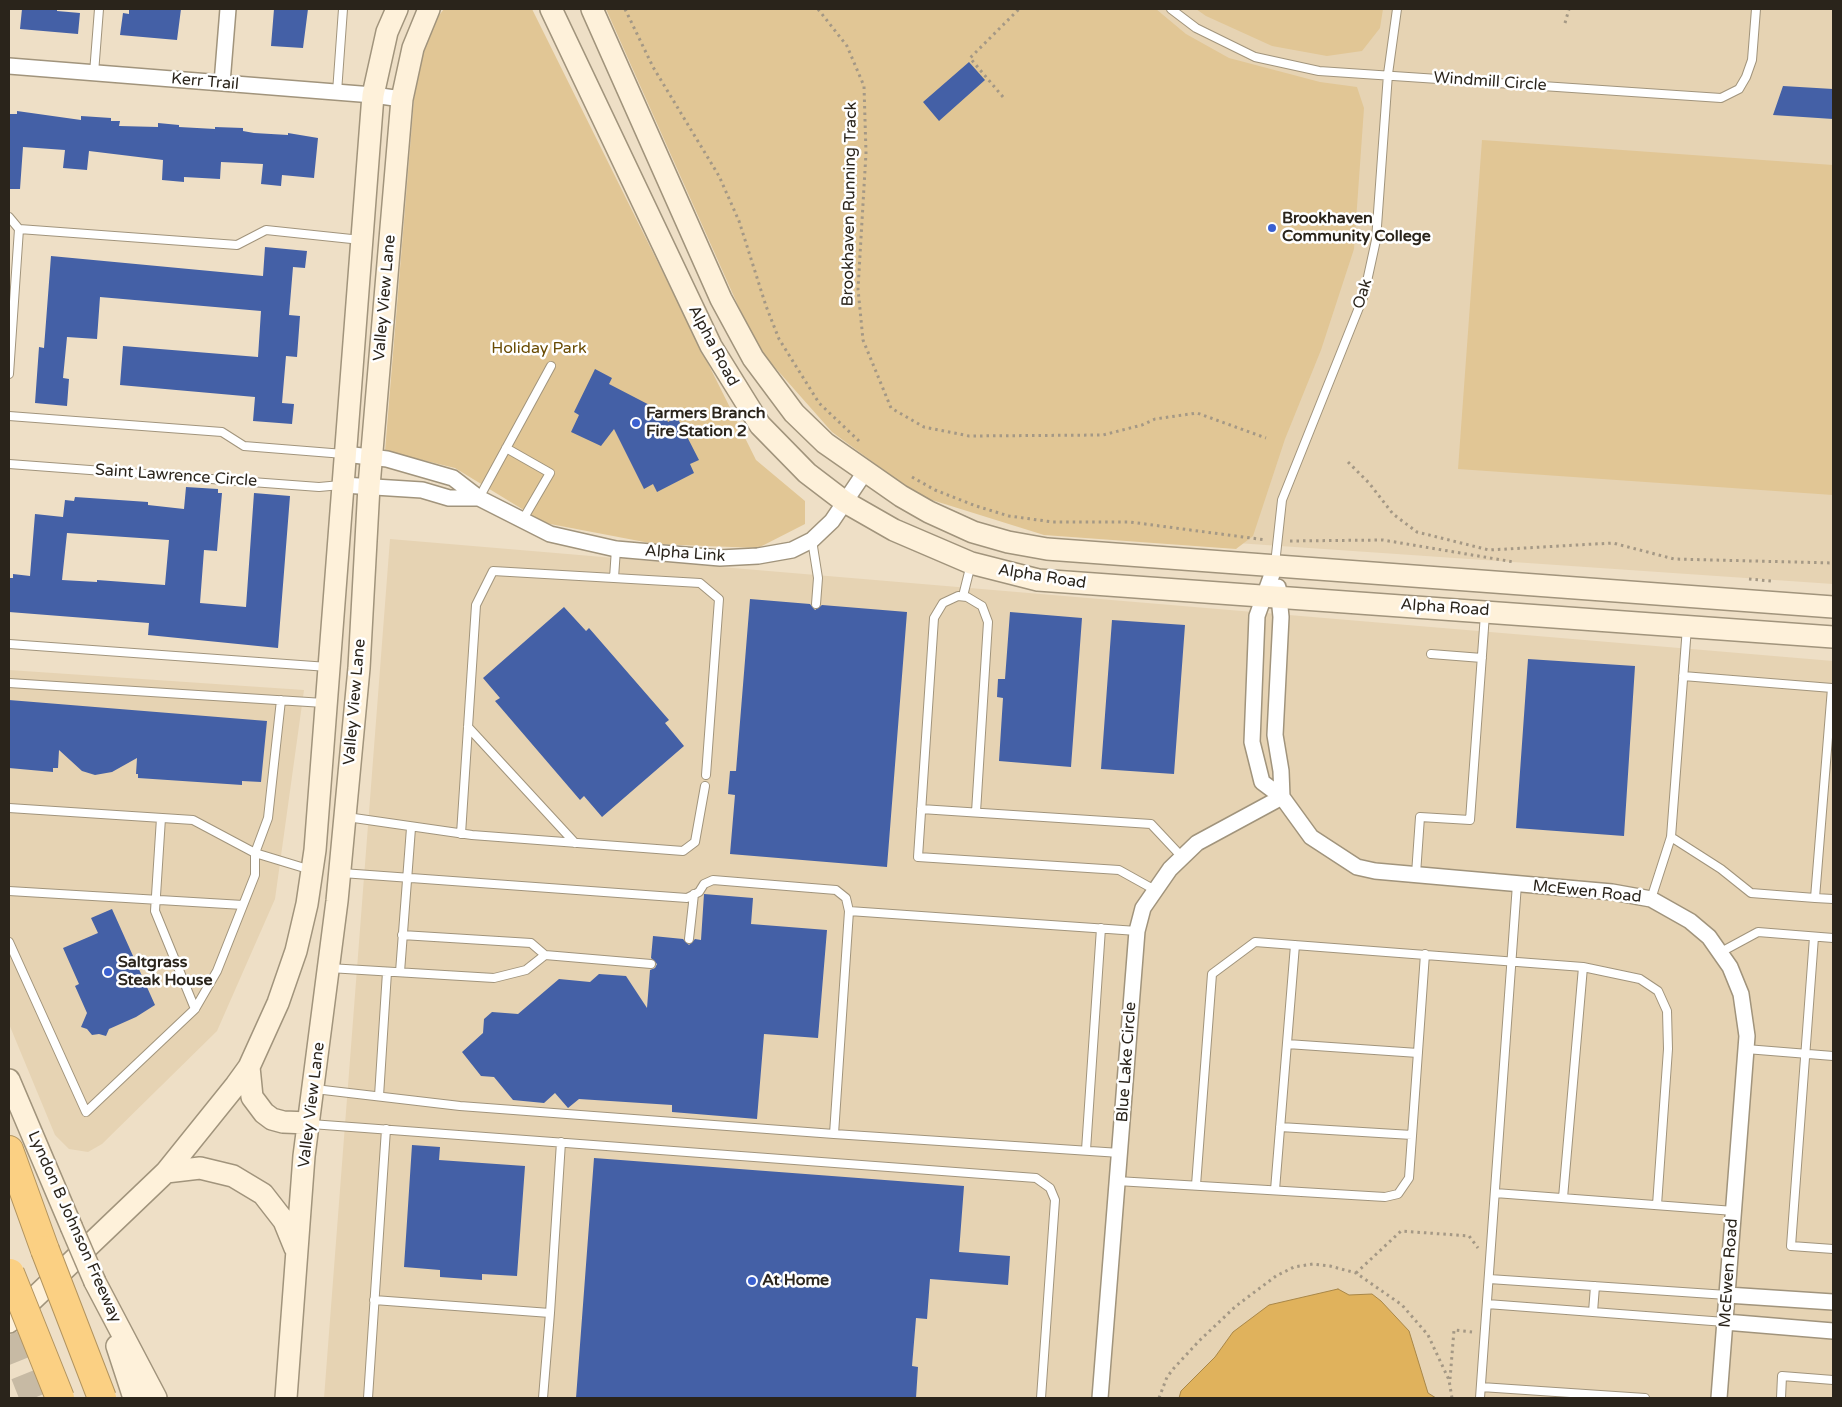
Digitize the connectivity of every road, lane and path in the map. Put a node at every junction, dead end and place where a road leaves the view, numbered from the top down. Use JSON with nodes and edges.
{"nodes":[{"id":1,"x":99,"y":9,"type":"edge"},
{"id":2,"x":228,"y":9,"type":"edge"},
{"id":3,"x":343,"y":9,"type":"edge"},
{"id":4,"x":397,"y":9,"type":"edge"},
{"id":5,"x":429,"y":9,"type":"edge"},
{"id":6,"x":551,"y":9,"type":"edge"},
{"id":7,"x":592,"y":9,"type":"edge"},
{"id":8,"x":625,"y":9,"type":"edge"},
{"id":9,"x":818,"y":9,"type":"edge"},
{"id":10,"x":1019,"y":9,"type":"edge"},
{"id":11,"x":1171,"y":9,"type":"edge"},
{"id":12,"x":1397,"y":9,"type":"edge"},
{"id":13,"x":1569,"y":9,"type":"edge"},
{"id":14,"x":1756,"y":9,"type":"edge"},
{"id":15,"x":1565,"y":23,"type":"dead end"},
{"id":16,"x":9,"y":66,"type":"edge"},
{"id":17,"x":94,"y":73,"type":"junction"},
{"id":18,"x":1388,"y":74,"type":"junction"},
{"id":19,"x":222,"y":83,"type":"junction"},
{"id":20,"x":337,"y":92,"type":"junction"},
{"id":21,"x":373,"y":95,"type":"junction"},
{"id":22,"x":1002,"y":97,"type":"dead end"},
{"id":23,"x":402,"y":99,"type":"junction"},
{"id":24,"x":9,"y":217,"type":"edge"},
{"id":25,"x":19,"y":229,"type":"junction"},
{"id":26,"x":361,"y":240,"type":"junction"},
{"id":27,"x":551,"y":366,"type":"dead end"},
{"id":28,"x":9,"y":374,"type":"edge"},
{"id":29,"x":9,"y":416,"type":"edge"},
{"id":30,"x":1266,"y":438,"type":"dead end"},
{"id":31,"x":862,"y":443,"type":"dead end"},
{"id":32,"x":506,"y":448,"type":"junction"},
{"id":33,"x":345,"y":454,"type":"junction"},
{"id":34,"x":372,"y":457,"type":"junction"},
{"id":35,"x":1348,"y":462,"type":"dead end"},
{"id":36,"x":9,"y":464,"type":"edge"},
{"id":37,"x":864,"y":472,"type":"junction"},
{"id":38,"x":910,"y":476,"type":"dead end"},
{"id":39,"x":343,"y":485,"type":"junction"},
{"id":40,"x":369,"y":486,"type":"junction"},
{"id":41,"x":478,"y":498,"type":"junction"},
{"id":42,"x":844,"y":502,"type":"junction"},
{"id":43,"x":522,"y":521,"type":"junction"},
{"id":44,"x":1248,"y":539,"type":"dead end"},
{"id":45,"x":812,"y":540,"type":"junction"},
{"id":46,"x":1311,"y":542,"type":"dead end"},
{"id":47,"x":616,"y":549,"type":"junction"},
{"id":48,"x":1833,"y":562,"type":"edge"},
{"id":49,"x":971,"y":563,"type":"junction"},
{"id":50,"x":1521,"y":564,"type":"dead end"},
{"id":51,"x":1275,"y":566,"type":"junction"},
{"id":52,"x":614,"y":578,"type":"junction"},
{"id":53,"x":1746,"y":579,"type":"dead end"},
{"id":54,"x":1774,"y":582,"type":"dead end"},
{"id":55,"x":1272,"y":595,"type":"junction"},
{"id":56,"x":963,"y":596,"type":"junction"},
{"id":57,"x":816,"y":604,"type":"dead end"},
{"id":58,"x":1833,"y":607,"type":"edge"},
{"id":59,"x":1485,"y":611,"type":"junction"},
{"id":60,"x":1687,"y":626,"type":"junction"},
{"id":61,"x":1833,"y":637,"type":"edge"},
{"id":62,"x":9,"y":644,"type":"edge"},
{"id":63,"x":1431,"y":654,"type":"dead end"},
{"id":64,"x":1482,"y":658,"type":"junction"},
{"id":65,"x":329,"y":667,"type":"junction"},
{"id":66,"x":1683,"y":676,"type":"junction"},
{"id":67,"x":9,"y":683,"type":"edge"},
{"id":68,"x":281,"y":700,"type":"junction"},
{"id":69,"x":326,"y":703,"type":"junction"},
{"id":70,"x":468,"y":727,"type":"junction"},
{"id":71,"x":706,"y":775,"type":"dead end"},
{"id":72,"x":705,"y":786,"type":"dead end"},
{"id":73,"x":1282,"y":797,"type":"junction"},
{"id":74,"x":9,"y":808,"type":"edge"},
{"id":75,"x":922,"y":808,"type":"junction"},
{"id":76,"x":976,"y":812,"type":"junction"},
{"id":77,"x":345,"y":817,"type":"junction"},
{"id":78,"x":161,"y":818,"type":"junction"},
{"id":79,"x":411,"y":828,"type":"junction"},
{"id":80,"x":460,"y":834,"type":"junction"},
{"id":81,"x":1671,"y":837,"type":"junction"},
{"id":82,"x":575,"y":843,"type":"junction"},
{"id":83,"x":255,"y":853,"type":"junction"},
{"id":84,"x":1182,"y":857,"type":"junction"},
{"id":85,"x":313,"y":870,"type":"junction"},
{"id":86,"x":340,"y":873,"type":"junction"},
{"id":87,"x":1416,"y":874,"type":"junction"},
{"id":88,"x":407,"y":877,"type":"junction"},
{"id":89,"x":1517,"y":884,"type":"junction"},
{"id":90,"x":1155,"y":890,"type":"junction"},
{"id":91,"x":9,"y":891,"type":"edge"},
{"id":92,"x":694,"y":894,"type":"junction"},
{"id":93,"x":1815,"y":898,"type":"junction"},
{"id":94,"x":1651,"y":899,"type":"junction"},
{"id":95,"x":1833,"y":899,"type":"edge"},
{"id":96,"x":156,"y":900,"type":"junction"},
{"id":97,"x":243,"y":905,"type":"junction"},
{"id":98,"x":849,"y":911,"type":"junction"},
{"id":99,"x":1100,"y":928,"type":"junction"},
{"id":100,"x":1137,"y":931,"type":"junction"},
{"id":101,"x":402,"y":935,"type":"junction"},
{"id":102,"x":1814,"y":936,"type":"junction"},
{"id":103,"x":1833,"y":938,"type":"edge"},
{"id":104,"x":690,"y":939,"type":"dead end"},
{"id":105,"x":9,"y":942,"type":"edge"},
{"id":106,"x":1295,"y":945,"type":"junction"},
{"id":107,"x":1721,"y":952,"type":"junction"},
{"id":108,"x":1425,"y":954,"type":"junction"},
{"id":109,"x":545,"y":955,"type":"junction"},
{"id":110,"x":1511,"y":960,"type":"junction"},
{"id":111,"x":647,"y":964,"type":"dead end"},
{"id":112,"x":1583,"y":967,"type":"junction"},
{"id":113,"x":329,"y":968,"type":"junction"},
{"id":114,"x":387,"y":972,"type":"junction"},
{"id":115,"x":400,"y":972,"type":"junction"},
{"id":116,"x":195,"y":1010,"type":"junction"},
{"id":117,"x":1287,"y":1044,"type":"junction"},
{"id":118,"x":1746,"y":1049,"type":"junction"},
{"id":119,"x":1418,"y":1053,"type":"junction"},
{"id":120,"x":1806,"y":1054,"type":"junction"},
{"id":121,"x":1833,"y":1056,"type":"edge"},
{"id":122,"x":249,"y":1066,"type":"junction"},
{"id":123,"x":9,"y":1080,"type":"edge"},
{"id":124,"x":313,"y":1088,"type":"junction"},
{"id":125,"x":379,"y":1096,"type":"junction"},
{"id":126,"x":309,"y":1124,"type":"junction"},
{"id":127,"x":1280,"y":1127,"type":"junction"},
{"id":128,"x":386,"y":1129,"type":"junction"},
{"id":129,"x":834,"y":1134,"type":"junction"},
{"id":130,"x":1412,"y":1135,"type":"junction"},
{"id":131,"x":561,"y":1142,"type":"junction"},
{"id":132,"x":9,"y":1150,"type":"edge"},
{"id":133,"x":1086,"y":1150,"type":"junction"},
{"id":134,"x":1120,"y":1152,"type":"junction"},
{"id":135,"x":166,"y":1172,"type":"junction"},
{"id":136,"x":1118,"y":1181,"type":"junction"},
{"id":137,"x":1196,"y":1186,"type":"junction"},
{"id":138,"x":1275,"y":1190,"type":"junction"},
{"id":139,"x":1495,"y":1193,"type":"junction"},
{"id":140,"x":1563,"y":1198,"type":"junction"},
{"id":141,"x":1657,"y":1205,"type":"junction"},
{"id":142,"x":1734,"y":1211,"type":"junction"},
{"id":143,"x":1478,"y":1248,"type":"dead end"},
{"id":144,"x":1833,"y":1249,"type":"edge"},
{"id":145,"x":296,"y":1253,"type":"junction"},
{"id":146,"x":74,"y":1258,"type":"joint"},
{"id":147,"x":9,"y":1271,"type":"edge"},
{"id":148,"x":1356,"y":1273,"type":"junction"},
{"id":149,"x":1489,"y":1279,"type":"junction"},
{"id":150,"x":95,"y":1282,"type":"junction"},
{"id":151,"x":1595,"y":1286,"type":"junction"},
{"id":152,"x":1728,"y":1295,"type":"junction"},
{"id":153,"x":374,"y":1300,"type":"junction"},
{"id":154,"x":1833,"y":1302,"type":"edge"},
{"id":155,"x":1487,"y":1304,"type":"junction"},
{"id":156,"x":1593,"y":1312,"type":"junction"},
{"id":157,"x":550,"y":1313,"type":"junction"},
{"id":158,"x":9,"y":1322,"type":"edge"},
{"id":159,"x":1725,"y":1322,"type":"junction"},
{"id":160,"x":1833,"y":1331,"type":"edge"},
{"id":161,"x":1472,"y":1332,"type":"dead end"},
{"id":162,"x":1449,"y":1380,"type":"junction"},
{"id":163,"x":1833,"y":1380,"type":"edge"},
{"id":164,"x":1481,"y":1387,"type":"junction"},
{"id":165,"x":1564,"y":1395,"type":"edge"},
{"id":166,"x":60,"y":1398,"type":"edge"},
{"id":167,"x":102,"y":1398,"type":"edge"},
{"id":168,"x":134,"y":1398,"type":"edge"},
{"id":169,"x":156,"y":1398,"type":"edge"},
{"id":170,"x":286,"y":1398,"type":"edge"},
{"id":171,"x":368,"y":1398,"type":"edge"},
{"id":172,"x":543,"y":1398,"type":"edge"},
{"id":173,"x":1041,"y":1398,"type":"edge"},
{"id":174,"x":1100,"y":1398,"type":"edge"},
{"id":175,"x":1159,"y":1398,"type":"edge"},
{"id":176,"x":1452,"y":1398,"type":"edge"},
{"id":177,"x":1480,"y":1398,"type":"edge"},
{"id":178,"x":1645,"y":1398,"type":"edge"},
{"id":179,"x":1719,"y":1398,"type":"edge"},
{"id":180,"x":1781,"y":1398,"type":"edge"}],
"edges":[{"from":1,"to":17,"type":"lane"},
{"from":2,"to":19,"type":"street"},
{"from":3,"to":20,"type":"lane"},
{"from":4,"to":21,"type":"main road","name":"Valley View Lane"},
{"from":5,"to":23,"type":"main road","name":"Valley View Lane"},
{"from":6,"to":42,"type":"main road","name":"Alpha Road"},
{"from":7,"to":37,"type":"main road","name":"Alpha Road"},
{"from":8,"to":31,"type":"path"},
{"from":9,"to":30,"type":"path","name":"Brookhaven Running Track"},
{"from":10,"to":22,"type":"path"},
{"from":11,"to":18,"type":"lane","name":"Windmill Circle"},
{"from":12,"to":18,"type":"lane","name":"Oak"},
{"from":13,"to":15,"type":"path"},
{"from":14,"to":18,"type":"lane","name":"Windmill Circle"},
{"from":16,"to":17,"type":"street","name":"Kerr Trail"},
{"from":17,"to":19,"type":"street","name":"Kerr Trail"},
{"from":18,"to":51,"type":"lane","name":"Oak"},
{"from":19,"to":20,"type":"street","name":"Kerr Trail"},
{"from":20,"to":21,"type":"street","name":"Kerr Trail"},
{"from":21,"to":23,"type":"street","name":"Kerr Trail"},
{"from":21,"to":26,"type":"main road","name":"Valley View Lane"},
{"from":23,"to":34,"type":"main road","name":"Valley View Lane"},
{"from":24,"to":25,"type":"lane"},
{"from":25,"to":26,"type":"lane"},
{"from":25,"to":28,"type":"lane"},
{"from":26,"to":33,"type":"main road","name":"Valley View Lane"},
{"from":27,"to":32,"type":"lane"},
{"from":29,"to":33,"type":"lane"},
{"from":32,"to":41,"type":"lane"},
{"from":32,"to":43,"type":"lane"},
{"from":33,"to":34,"type":"street","name":"Alpha Link"},
{"from":33,"to":39,"type":"main road","name":"Valley View Lane"},
{"from":34,"to":40,"type":"main road","name":"Valley View Lane"},
{"from":34,"to":41,"type":"street","name":"Alpha Link"},
{"from":35,"to":48,"type":"path"},
{"from":36,"to":39,"type":"lane","name":"Saint Lawrence Circle"},
{"from":37,"to":42,"type":"street","name":"Alpha Link"},
{"from":37,"to":51,"type":"main road","name":"Alpha Road"},
{"from":38,"to":44,"type":"path"},
{"from":39,"to":40,"type":"street","name":"Alpha Link"},
{"from":39,"to":65,"type":"main road","name":"Valley View Lane"},
{"from":40,"to":41,"type":"street","name":"Alpha Link"},
{"from":40,"to":77,"type":"main road","name":"Valley View Lane"},
{"from":41,"to":43,"type":"street","name":"Alpha Link"},
{"from":42,"to":45,"type":"street","name":"Alpha Link"},
{"from":42,"to":49,"type":"main road","name":"Alpha Road"},
{"from":43,"to":47,"type":"street","name":"Alpha Link"},
{"from":45,"to":47,"type":"street","name":"Alpha Link"},
{"from":45,"to":57,"type":"lane"},
{"from":46,"to":50,"type":"path"},
{"from":47,"to":52,"type":"lane"},
{"from":49,"to":55,"type":"main road","name":"Alpha Road"},
{"from":49,"to":56,"type":"lane"},
{"from":51,"to":55,"type":"street","name":"McEwen Road"},
{"from":51,"to":58,"type":"main road","name":"Alpha Road"},
{"from":52,"to":70,"type":"lane"},
{"from":52,"to":71,"type":"lane"},
{"from":53,"to":54,"type":"path"},
{"from":55,"to":59,"type":"main road","name":"Alpha Road"},
{"from":55,"to":73,"type":"street","name":"McEwen Road"},
{"from":55,"to":73,"type":"street","name":"McEwen Road"},
{"from":56,"to":75,"type":"lane"},
{"from":56,"to":76,"type":"lane"},
{"from":59,"to":60,"type":"main road","name":"Alpha Road"},
{"from":59,"to":64,"type":"lane"},
{"from":60,"to":61,"type":"main road","name":"Alpha Road"},
{"from":60,"to":66,"type":"lane"},
{"from":62,"to":65,"type":"lane"},
{"from":63,"to":64,"type":"lane"},
{"from":64,"to":87,"type":"lane"},
{"from":65,"to":69,"type":"main road","name":"Valley View Lane"},
{"from":66,"to":81,"type":"lane"},
{"from":66,"to":93,"type":"lane"},
{"from":67,"to":68,"type":"lane"},
{"from":68,"to":69,"type":"lane"},
{"from":68,"to":83,"type":"lane"},
{"from":69,"to":85,"type":"main road","name":"Valley View Lane"},
{"from":70,"to":80,"type":"lane"},
{"from":70,"to":82,"type":"lane"},
{"from":72,"to":82,"type":"lane"},
{"from":73,"to":84,"type":"street","name":"Blue Lake Circle"},
{"from":73,"to":87,"type":"street","name":"McEwen Road"},
{"from":74,"to":78,"type":"lane"},
{"from":75,"to":76,"type":"lane"},
{"from":75,"to":90,"type":"lane"},
{"from":76,"to":84,"type":"lane"},
{"from":77,"to":79,"type":"lane"},
{"from":77,"to":86,"type":"main road","name":"Valley View Lane"},
{"from":78,"to":83,"type":"lane"},
{"from":78,"to":96,"type":"lane"},
{"from":79,"to":80,"type":"lane"},
{"from":79,"to":88,"type":"lane"},
{"from":80,"to":82,"type":"lane"},
{"from":81,"to":93,"type":"lane"},
{"from":81,"to":94,"type":"lane"},
{"from":83,"to":85,"type":"lane"},
{"from":83,"to":97,"type":"lane"},
{"from":84,"to":90,"type":"street","name":"Blue Lake Circle"},
{"from":85,"to":86,"type":"main road"},
{"from":85,"to":122,"type":"main road","name":"Valley View Lane"},
{"from":86,"to":88,"type":"lane"},
{"from":86,"to":113,"type":"main road","name":"Valley View Lane"},
{"from":87,"to":89,"type":"street","name":"McEwen Road"},
{"from":88,"to":92,"type":"lane"},
{"from":88,"to":101,"type":"lane"},
{"from":89,"to":94,"type":"street","name":"McEwen Road"},
{"from":89,"to":110,"type":"lane"},
{"from":90,"to":100,"type":"street","name":"Blue Lake Circle"},
{"from":91,"to":96,"type":"lane"},
{"from":92,"to":98,"type":"lane"},
{"from":92,"to":104,"type":"lane"},
{"from":93,"to":95,"type":"lane"},
{"from":94,"to":107,"type":"street","name":"McEwen Road"},
{"from":96,"to":97,"type":"lane"},
{"from":96,"to":116,"type":"lane"},
{"from":97,"to":116,"type":"lane"},
{"from":98,"to":99,"type":"lane"},
{"from":98,"to":129,"type":"lane"},
{"from":99,"to":100,"type":"lane"},
{"from":99,"to":133,"type":"lane"},
{"from":100,"to":134,"type":"street","name":"Blue Lake Circle"},
{"from":101,"to":109,"type":"lane"},
{"from":101,"to":115,"type":"lane"},
{"from":102,"to":103,"type":"lane"},
{"from":102,"to":107,"type":"lane"},
{"from":102,"to":120,"type":"lane"},
{"from":105,"to":116,"type":"lane"},
{"from":106,"to":108,"type":"lane"},
{"from":106,"to":117,"type":"lane"},
{"from":106,"to":137,"type":"lane"},
{"from":107,"to":118,"type":"street","name":"McEwen Road"},
{"from":108,"to":110,"type":"lane"},
{"from":108,"to":119,"type":"lane"},
{"from":109,"to":111,"type":"lane"},
{"from":109,"to":115,"type":"lane"},
{"from":110,"to":112,"type":"lane"},
{"from":110,"to":139,"type":"lane"},
{"from":112,"to":140,"type":"lane"},
{"from":112,"to":141,"type":"lane"},
{"from":113,"to":114,"type":"lane"},
{"from":113,"to":124,"type":"main road","name":"Valley View Lane"},
{"from":114,"to":115,"type":"lane"},
{"from":114,"to":125,"type":"lane"},
{"from":117,"to":119,"type":"lane"},
{"from":117,"to":127,"type":"lane"},
{"from":118,"to":120,"type":"lane"},
{"from":118,"to":142,"type":"street","name":"McEwen Road"},
{"from":119,"to":130,"type":"lane"},
{"from":120,"to":121,"type":"lane"},
{"from":120,"to":144,"type":"lane"},
{"from":122,"to":126,"type":"main road"},
{"from":122,"to":135,"type":"main road","name":"Valley View Lane"},
{"from":123,"to":150,"type":"main road","name":"Lyndon B Johnson Freeway","bridge":true},
{"from":124,"to":125,"type":"lane"},
{"from":124,"to":126,"type":"main road","name":"Valley View Lane"},
{"from":125,"to":129,"type":"lane"},
{"from":126,"to":128,"type":"lane"},
{"from":126,"to":145,"type":"main road","name":"Valley View Lane"},
{"from":127,"to":130,"type":"lane"},
{"from":127,"to":138,"type":"lane"},
{"from":128,"to":131,"type":"lane"},
{"from":128,"to":153,"type":"lane"},
{"from":129,"to":133,"type":"lane"},
{"from":130,"to":138,"type":"lane"},
{"from":131,"to":157,"type":"lane"},
{"from":131,"to":173,"type":"lane"},
{"from":132,"to":167,"type":"highway","bridge":true},
{"from":133,"to":134,"type":"lane"},
{"from":134,"to":136,"type":"street","name":"Blue Lake Circle"},
{"from":135,"to":145,"type":"main road"},
{"from":135,"to":146,"type":"main road","name":"Valley View Lane"},
{"from":136,"to":137,"type":"lane"},
{"from":136,"to":174,"type":"street","name":"Blue Lake Circle"},
{"from":137,"to":138,"type":"lane"},
{"from":139,"to":140,"type":"lane"},
{"from":139,"to":149,"type":"lane"},
{"from":140,"to":141,"type":"lane"},
{"from":141,"to":142,"type":"lane"},
{"from":142,"to":152,"type":"street","name":"McEwen Road"},
{"from":143,"to":148,"type":"path"},
{"from":145,"to":170,"type":"main road","name":"Valley View Lane"},
{"from":146,"to":158,"type":"main road","name":"Lyndon B Johnson Freeway"},
{"from":147,"to":166,"type":"highway","bridge":true},
{"from":148,"to":162,"type":"path"},
{"from":148,"to":175,"type":"path"},
{"from":149,"to":151,"type":"lane"},
{"from":149,"to":155,"type":"lane"},
{"from":150,"to":168,"type":"main road"},
{"from":150,"to":169,"type":"main road","name":"Lyndon B Johnson Freeway"},
{"from":151,"to":152,"type":"lane"},
{"from":151,"to":156,"type":"lane"},
{"from":152,"to":154,"type":"street"},
{"from":152,"to":159,"type":"street","name":"McEwen Road"},
{"from":153,"to":157,"type":"lane"},
{"from":153,"to":171,"type":"lane"},
{"from":155,"to":156,"type":"lane"},
{"from":155,"to":164,"type":"lane"},
{"from":156,"to":159,"type":"lane"},
{"from":157,"to":172,"type":"lane"},
{"from":159,"to":160,"type":"street"},
{"from":159,"to":179,"type":"street","name":"McEwen Road"},
{"from":161,"to":162,"type":"path"},
{"from":162,"to":176,"type":"path"},
{"from":163,"to":180,"type":"lane"},
{"from":164,"to":165,"type":"lane"},
{"from":164,"to":177,"type":"lane"},
{"from":165,"to":178,"type":"lane"}]}
